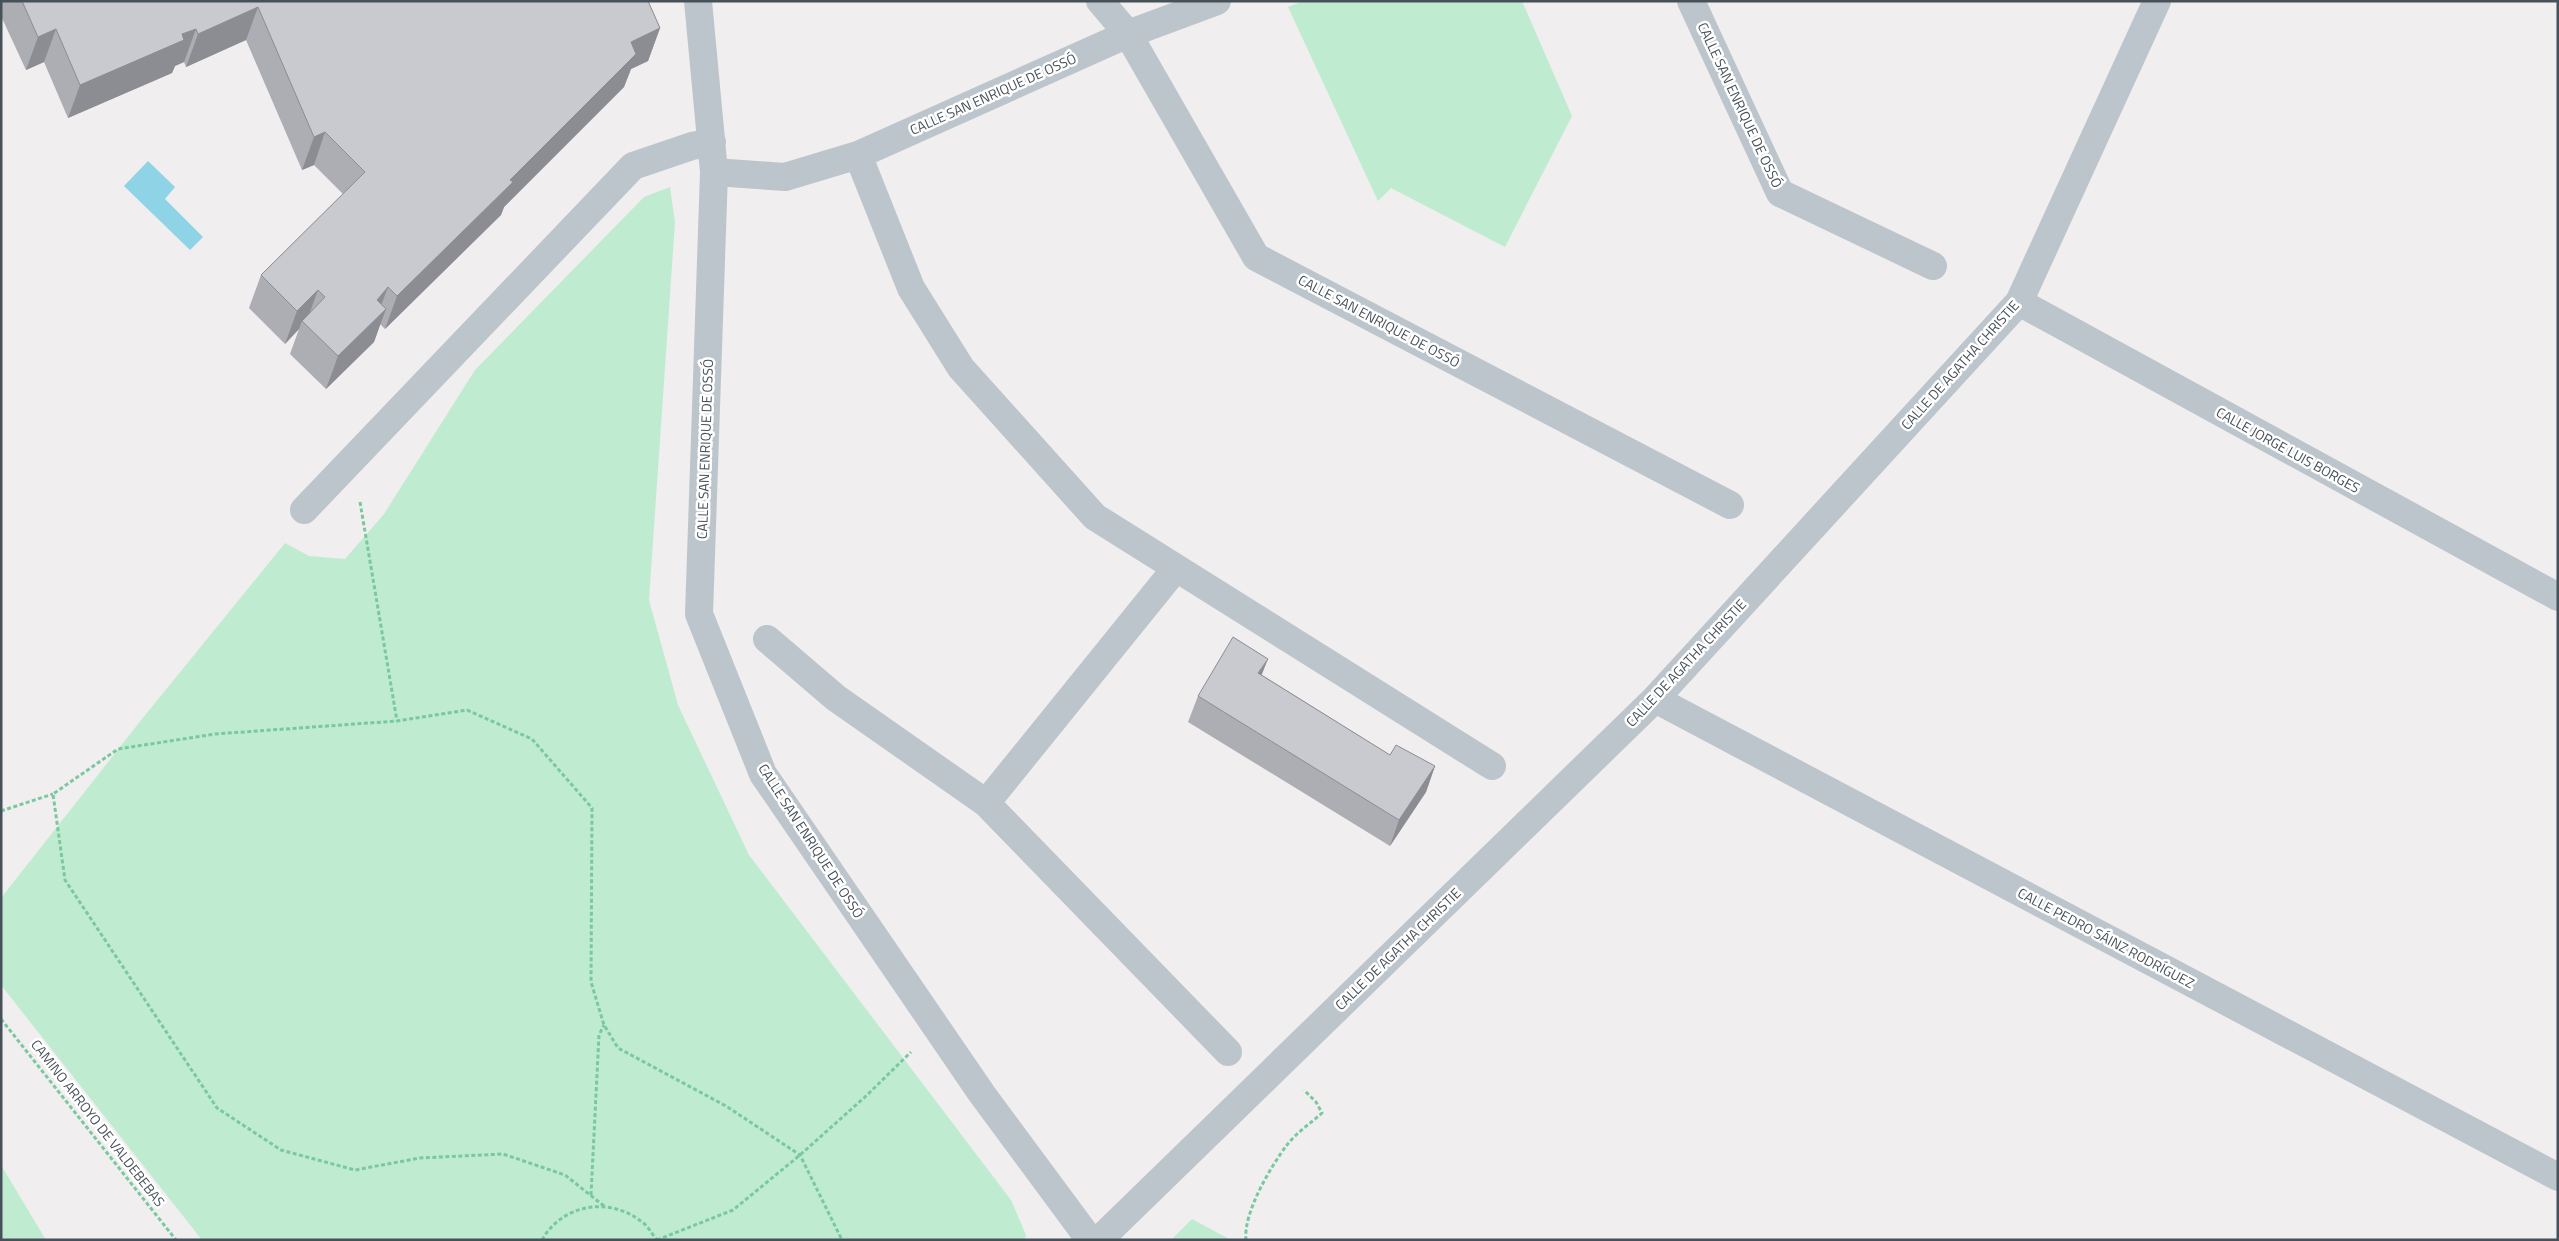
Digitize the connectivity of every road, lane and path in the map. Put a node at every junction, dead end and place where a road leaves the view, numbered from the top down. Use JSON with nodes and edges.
{"nodes":[{"id":1,"x":698,"y":1,"type":"edge"},
{"id":2,"x":1100,"y":1,"type":"edge"},
{"id":3,"x":1217,"y":1,"type":"edge"},
{"id":4,"x":1691,"y":1,"type":"edge"},
{"id":5,"x":2157,"y":1,"type":"edge"},
{"id":6,"x":1128,"y":34,"type":"junction"},
{"id":7,"x":712,"y":142,"type":"junction"},
{"id":8,"x":858,"y":155,"type":"junction"},
{"id":9,"x":714,"y":172,"type":"junction"},
{"id":10,"x":1933,"y":266,"type":"dead end"},
{"id":11,"x":2018,"y":302,"type":"junction"},
{"id":12,"x":353,"y":459,"type":"junction"},
{"id":13,"x":1730,"y":505,"type":"dead end"},
{"id":14,"x":304,"y":510,"type":"dead end"},
{"id":15,"x":1176,"y":568,"type":"junction"},
{"id":16,"x":2558,"y":597,"type":"edge"},
{"id":17,"x":767,"y":639,"type":"dead end"},
{"id":18,"x":1654,"y":699,"type":"junction"},
{"id":19,"x":397,"y":720,"type":"junction"},
{"id":20,"x":1492,"y":766,"type":"dead end"},
{"id":21,"x":53,"y":794,"type":"junction"},
{"id":22,"x":986,"y":802,"type":"junction"},
{"id":23,"x":1,"y":811,"type":"edge"},
{"id":24,"x":1,"y":1019,"type":"edge"},
{"id":25,"x":604,"y":1025,"type":"junction"},
{"id":26,"x":936,"y":1027,"type":"junction"},
{"id":27,"x":1228,"y":1052,"type":"dead end"},
{"id":28,"x":1280,"y":1064,"type":"junction"},
{"id":29,"x":800,"y":1155,"type":"junction"},
{"id":30,"x":2558,"y":1177,"type":"edge"},
{"id":31,"x":591,"y":1195,"type":"junction"},
{"id":32,"x":604,"y":1206,"type":"junction"},
{"id":33,"x":176,"y":1240,"type":"edge"},
{"id":34,"x":542,"y":1240,"type":"edge"},
{"id":35,"x":657,"y":1240,"type":"edge"},
{"id":36,"x":842,"y":1240,"type":"edge"},
{"id":37,"x":1090,"y":1240,"type":"edge"},
{"id":38,"x":1099,"y":1240,"type":"edge"},
{"id":39,"x":1246,"y":1240,"type":"edge"}],
"edges":[{"from":1,"to":7,"type":"street","name":"CALLE SAN ENRIQUE DE OSSÓ"},
{"from":2,"to":6,"type":"street","name":"CALLE SAN ENRIQUE DE OSSÓ"},
{"from":3,"to":6,"type":"street","name":"CALLE SAN ENRIQUE DE OSSÓ"},
{"from":4,"to":10,"type":"street","name":"CALLE SAN ENRIQUE DE OSSÓ"},
{"from":5,"to":11,"type":"street","name":"CALLE DE AGATHA CHRISTIE"},
{"from":6,"to":8,"type":"street","name":"CALLE SAN ENRIQUE DE OSSÓ"},
{"from":6,"to":13,"type":"street","name":"CALLE SAN ENRIQUE DE OSSÓ"},
{"from":7,"to":9,"type":"street","name":"CALLE SAN ENRIQUE DE OSSÓ"},
{"from":7,"to":12,"type":"street"},
{"from":8,"to":9,"type":"street","name":"CALLE SAN ENRIQUE DE OSSÓ"},
{"from":8,"to":15,"type":"street"},
{"from":9,"to":26,"type":"street","name":"CALLE SAN ENRIQUE DE OSSÓ"},
{"from":11,"to":16,"type":"street","name":"CALLE JORGE LUIS BORGES"},
{"from":11,"to":18,"type":"street","name":"CALLE DE AGATHA CHRISTIE"},
{"from":12,"to":14,"type":"street"},
{"from":12,"to":19,"type":"path"},
{"from":15,"to":20,"type":"street"},
{"from":15,"to":22,"type":"street"},
{"from":17,"to":22,"type":"street"},
{"from":18,"to":28,"type":"street","name":"CALLE DE AGATHA CHRISTIE"},
{"from":18,"to":30,"type":"street","name":"CALLE PEDRO SÁINZ RODRÍGUEZ"},
{"from":19,"to":21,"type":"path"},
{"from":19,"to":25,"type":"path"},
{"from":21,"to":23,"type":"path"},
{"from":21,"to":31,"type":"path"},
{"from":22,"to":27,"type":"street"},
{"from":24,"to":33,"type":"path","name":"CAMINO ARROYO DE VALDEBEBAS"},
{"from":25,"to":29,"type":"path"},
{"from":25,"to":31,"type":"path"},
{"from":26,"to":29,"type":"path"},
{"from":26,"to":37,"type":"street","name":"CALLE SAN ENRIQUE DE OSSÓ"},
{"from":28,"to":38,"type":"street","name":"CALLE DE AGATHA CHRISTIE"},
{"from":28,"to":39,"type":"path"},
{"from":29,"to":35,"type":"path"},
{"from":29,"to":36,"type":"path"},
{"from":31,"to":32,"type":"path"},
{"from":32,"to":34,"type":"path"},
{"from":32,"to":35,"type":"path"}]}
